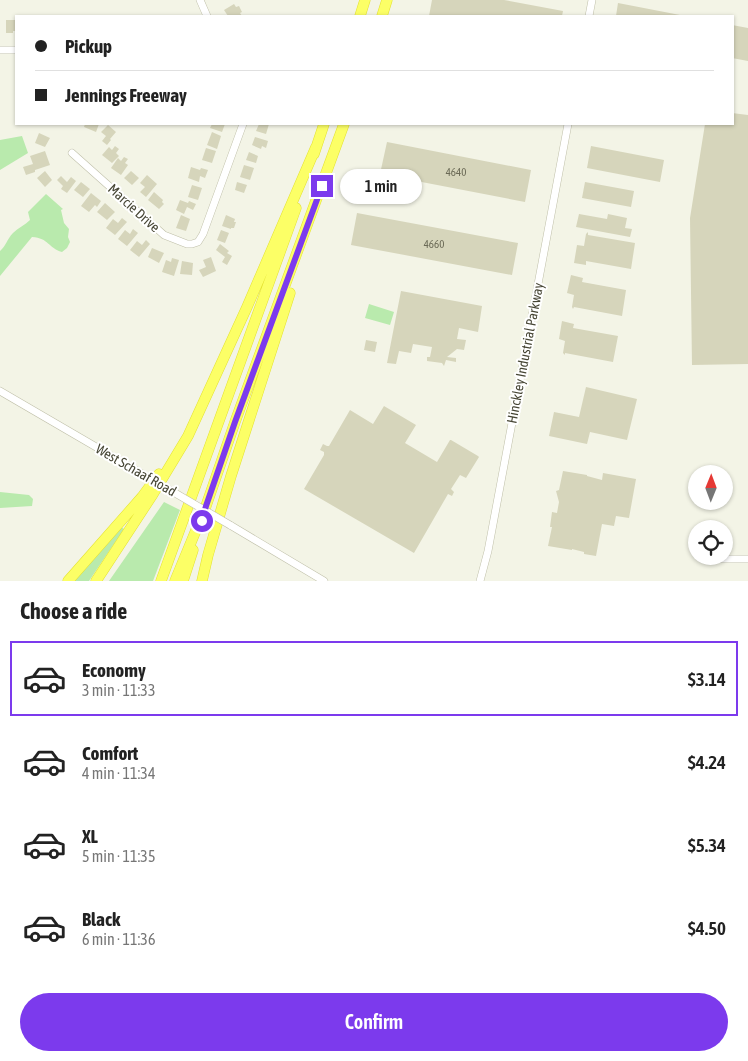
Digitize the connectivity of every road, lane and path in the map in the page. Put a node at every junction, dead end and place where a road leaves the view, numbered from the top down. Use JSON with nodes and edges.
{"nodes":[{"id":1,"x":200,"y":0,"type":"edge"},
{"id":2,"x":365,"y":0,"type":"edge"},
{"id":3,"x":387,"y":0,"type":"edge"},
{"id":4,"x":592,"y":0,"type":"edge"},
{"id":5,"x":207,"y":15,"type":"edge"},
{"id":6,"x":360,"y":15,"type":"edge"},
{"id":7,"x":382,"y":15,"type":"edge"},
{"id":8,"x":589,"y":15,"type":"edge"},
{"id":9,"x":0,"y":50,"type":"edge"},
{"id":10,"x":15,"y":50,"type":"edge"},
{"id":11,"x":243,"y":125,"type":"edge"},
{"id":12,"x":324,"y":125,"type":"edge"},
{"id":13,"x":344,"y":125,"type":"edge"},
{"id":14,"x":568,"y":125,"type":"edge"},
{"id":15,"x":316,"y":147,"type":"junction"},
{"id":16,"x":72,"y":153,"type":"dead end"},
{"id":17,"x":303,"y":239,"type":"junction"},
{"id":18,"x":0,"y":391,"type":"edge"},
{"id":19,"x":209,"y":391,"type":"junction"},
{"id":20,"x":206,"y":506,"type":"junction"},
{"id":21,"x":733,"y":558,"type":"edge"},
{"id":22,"x":748,"y":558,"type":"edge"},
{"id":23,"x":68,"y":581,"type":"edge"},
{"id":24,"x":96,"y":581,"type":"edge"},
{"id":25,"x":161,"y":581,"type":"edge"},
{"id":26,"x":175,"y":581,"type":"edge"},
{"id":27,"x":183,"y":581,"type":"edge"},
{"id":28,"x":202,"y":581,"type":"edge"},
{"id":29,"x":324,"y":581,"type":"edge"},
{"id":30,"x":480,"y":581,"type":"edge"}],
"edges":[{"from":1,"to":5,"type":"street"},
{"from":2,"to":6,"type":"highway"},
{"from":3,"to":7,"type":"highway"},
{"from":4,"to":8,"type":"street"},
{"from":9,"to":10,"type":"street"},
{"from":11,"to":16,"type":"street","name":"Marcie Drive"},
{"from":12,"to":15,"type":"highway"},
{"from":13,"to":17,"type":"highway"},
{"from":14,"to":30,"type":"street","name":"Hinckley Industrial Parkway"},
{"from":15,"to":19,"type":"highway"},
{"from":15,"to":25,"type":"highway"},
{"from":17,"to":20,"type":"highway"},
{"from":17,"to":28,"type":"highway"},
{"from":18,"to":29,"type":"street","name":"West Schaaf Road","bridge":true},
{"from":19,"to":23,"type":"highway"},
{"from":19,"to":24,"type":"highway"},
{"from":20,"to":26,"type":"highway"},
{"from":20,"to":27,"type":"highway"},
{"from":21,"to":22,"type":"street"}]}
